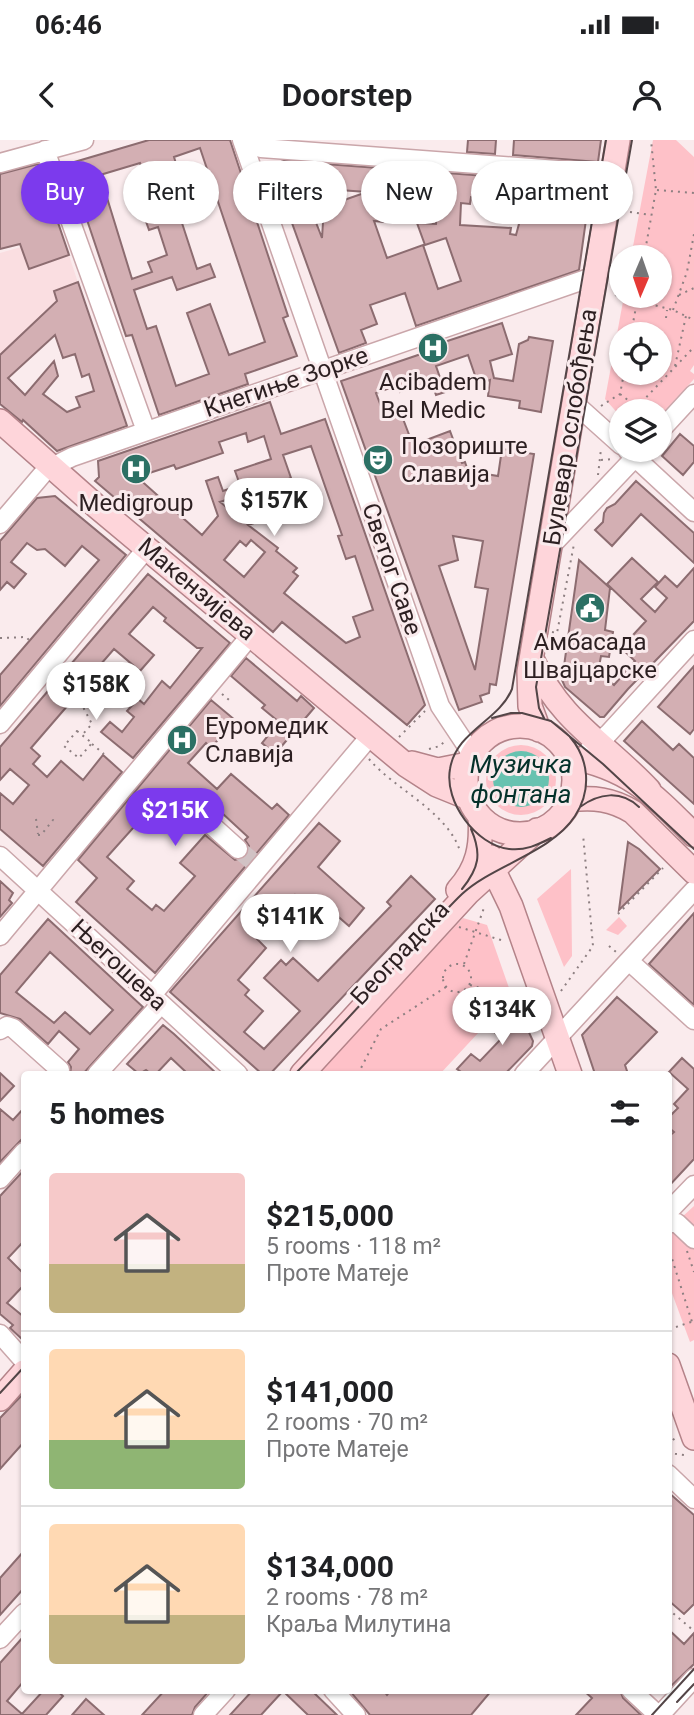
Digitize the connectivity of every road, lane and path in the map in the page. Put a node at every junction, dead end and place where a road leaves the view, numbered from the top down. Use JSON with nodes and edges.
{"nodes":[{"id":1,"x":84,"y":140,"type":"edge"},
{"id":2,"x":242,"y":140,"type":"edge"},
{"id":3,"x":618,"y":140,"type":"edge"},
{"id":4,"x":651,"y":140,"type":"edge"},
{"id":5,"x":261,"y":148,"type":"junction"},
{"id":6,"x":46,"y":150,"type":"junction"},
{"id":7,"x":250,"y":161,"type":"edge"},
{"id":8,"x":252,"y":161,"type":"edge"},
{"id":9,"x":614,"y":161,"type":"edge"},
{"id":10,"x":0,"y":163,"type":"edge"},
{"id":11,"x":471,"y":164,"type":"edge"},
{"id":12,"x":656,"y":190,"type":"junction"},
{"id":13,"x":694,"y":193,"type":"edge"},
{"id":14,"x":633,"y":213,"type":"edge"},
{"id":15,"x":652,"y":216,"type":"junction"},
{"id":16,"x":272,"y":224,"type":"edge"},
{"id":17,"x":604,"y":224,"type":"edge"},
{"id":18,"x":694,"y":234,"type":"edge"},
{"id":19,"x":646,"y":245,"type":"edge"},
{"id":20,"x":595,"y":276,"type":"junction"},
{"id":21,"x":694,"y":288,"type":"edge"},
{"id":22,"x":678,"y":295,"type":"junction"},
{"id":23,"x":664,"y":308,"type":"edge"},
{"id":24,"x":668,"y":309,"type":"junction"},
{"id":25,"x":673,"y":310,"type":"junction"},
{"id":26,"x":686,"y":315,"type":"junction"},
{"id":27,"x":666,"y":318,"type":"dead end"},
{"id":28,"x":694,"y":320,"type":"edge"},
{"id":29,"x":694,"y":347,"type":"edge"},
{"id":30,"x":675,"y":367,"type":"junction"},
{"id":31,"x":322,"y":369,"type":"junction"},
{"id":32,"x":622,"y":385,"type":"edge"},
{"id":33,"x":620,"y":394,"type":"junction"},
{"id":34,"x":694,"y":394,"type":"edge"},
{"id":35,"x":627,"y":399,"type":"edge"},
{"id":36,"x":645,"y":399,"type":"edge"},
{"id":37,"x":583,"y":407,"type":"junction"},
{"id":38,"x":672,"y":418,"type":"edge"},
{"id":39,"x":0,"y":421,"type":"edge"},
{"id":40,"x":146,"y":430,"type":"junction"},
{"id":41,"x":609,"y":433,"type":"edge"},
{"id":42,"x":601,"y":449,"type":"dead end"},
{"id":43,"x":625,"y":462,"type":"edge"},
{"id":44,"x":644,"y":462,"type":"edge"},
{"id":45,"x":51,"y":467,"type":"junction"},
{"id":46,"x":597,"y":486,"type":"dead end"},
{"id":47,"x":694,"y":512,"type":"edge"},
{"id":48,"x":0,"y":524,"type":"edge"},
{"id":49,"x":575,"y":542,"type":"dead end"},
{"id":50,"x":550,"y":547,"type":"junction"},
{"id":51,"x":147,"y":548,"type":"junction"},
{"id":52,"x":557,"y":633,"type":"dead end"},
{"id":53,"x":251,"y":635,"type":"junction"},
{"id":54,"x":0,"y":638,"type":"edge"},
{"id":55,"x":694,"y":640,"type":"edge"},
{"id":56,"x":31,"y":642,"type":"dead end"},
{"id":57,"x":530,"y":665,"type":"junction"},
{"id":58,"x":73,"y":699,"type":"dead end"},
{"id":59,"x":429,"y":708,"type":"dead end"},
{"id":60,"x":0,"y":724,"type":"edge"},
{"id":61,"x":503,"y":728,"type":"junction"},
{"id":62,"x":539,"y":730,"type":"junction"},
{"id":63,"x":371,"y":735,"type":"junction"},
{"id":64,"x":82,"y":736,"type":"junction"},
{"id":65,"x":449,"y":738,"type":"dead end"},
{"id":66,"x":92,"y":743,"type":"junction"},
{"id":67,"x":599,"y":744,"type":"junction"},
{"id":68,"x":396,"y":748,"type":"junction"},
{"id":69,"x":426,"y":750,"type":"dead end"},
{"id":70,"x":104,"y":754,"type":"dead end"},
{"id":71,"x":571,"y":758,"type":"junction"},
{"id":72,"x":470,"y":759,"type":"junction"},
{"id":73,"x":373,"y":763,"type":"dead end"},
{"id":74,"x":649,"y":790,"type":"junction"},
{"id":75,"x":570,"y":800,"type":"junction"},
{"id":76,"x":480,"y":813,"type":"junction"},
{"id":77,"x":36,"y":819,"type":"dead end"},
{"id":78,"x":207,"y":821,"type":"dead end"},
{"id":79,"x":56,"y":822,"type":"dead end"},
{"id":80,"x":537,"y":830,"type":"junction"},
{"id":81,"x":583,"y":834,"type":"dead end"},
{"id":82,"x":694,"y":835,"type":"edge"},
{"id":83,"x":238,"y":849,"type":"tunnel mouth"},
{"id":84,"x":460,"y":851,"type":"dead end"},
{"id":85,"x":515,"y":853,"type":"junction"},
{"id":86,"x":0,"y":856,"type":"edge"},
{"id":87,"x":664,"y":867,"type":"dead end"},
{"id":88,"x":494,"y":871,"type":"junction"},
{"id":89,"x":694,"y":872,"type":"edge"},
{"id":90,"x":694,"y":890,"type":"edge"},
{"id":91,"x":37,"y":891,"type":"junction"},
{"id":92,"x":478,"y":898,"type":"junction"},
{"id":93,"x":510,"y":906,"type":"junction"},
{"id":94,"x":618,"y":914,"type":"dead end"},
{"id":95,"x":453,"y":925,"type":"dead end"},
{"id":96,"x":476,"y":932,"type":"junction"},
{"id":97,"x":0,"y":936,"type":"edge"},
{"id":98,"x":505,"y":942,"type":"dead end"},
{"id":99,"x":609,"y":946,"type":"dead end"},
{"id":100,"x":623,"y":958,"type":"junction"},
{"id":101,"x":464,"y":965,"type":"junction"},
{"id":102,"x":470,"y":985,"type":"junction"},
{"id":103,"x":446,"y":987,"type":"junction"},
{"id":104,"x":561,"y":991,"type":"dead end"},
{"id":105,"x":156,"y":999,"type":"junction"},
{"id":106,"x":528,"y":1003,"type":"dead end"},
{"id":107,"x":694,"y":1020,"type":"edge"},
{"id":108,"x":374,"y":1023,"type":"dead end"},
{"id":109,"x":0,"y":1030,"type":"edge"},
{"id":110,"x":381,"y":1030,"type":"junction"},
{"id":111,"x":558,"y":1039,"type":"junction"},
{"id":112,"x":60,"y":1070,"type":"dead end"},
{"id":113,"x":99,"y":1071,"type":"edge"},
{"id":114,"x":235,"y":1071,"type":"edge"},
{"id":115,"x":289,"y":1071,"type":"edge"},
{"id":116,"x":305,"y":1071,"type":"edge"},
{"id":117,"x":360,"y":1071,"type":"edge"},
{"id":118,"x":527,"y":1071,"type":"edge"},
{"id":119,"x":569,"y":1071,"type":"edge"},
{"id":120,"x":21,"y":1155,"type":"edge"},
{"id":121,"x":0,"y":1179,"type":"edge"},
{"id":122,"x":694,"y":1185,"type":"edge"},
{"id":123,"x":672,"y":1208,"type":"edge"},
{"id":124,"x":672,"y":1223,"type":"edge"},
{"id":125,"x":694,"y":1239,"type":"edge"},
{"id":126,"x":672,"y":1258,"type":"edge"},
{"id":127,"x":693,"y":1322,"type":"edge"},
{"id":128,"x":676,"y":1327,"type":"dead end"},
{"id":129,"x":0,"y":1334,"type":"edge"},
{"id":130,"x":17,"y":1365,"type":"edge"},
{"id":131,"x":672,"y":1383,"type":"edge"},
{"id":132,"x":0,"y":1399,"type":"edge"},
{"id":133,"x":685,"y":1443,"type":"edge"},
{"id":134,"x":672,"y":1478,"type":"edge"},
{"id":135,"x":694,"y":1499,"type":"edge"},
{"id":136,"x":672,"y":1613,"type":"edge"},
{"id":137,"x":21,"y":1615,"type":"edge"},
{"id":138,"x":694,"y":1632,"type":"edge"},
{"id":139,"x":0,"y":1639,"type":"edge"},
{"id":140,"x":694,"y":1678,"type":"edge"},
{"id":141,"x":222,"y":1694,"type":"edge"},
{"id":142,"x":338,"y":1694,"type":"edge"},
{"id":143,"x":635,"y":1694,"type":"edge"},
{"id":144,"x":203,"y":1715,"type":"edge"},
{"id":145,"x":356,"y":1715,"type":"edge"},
{"id":146,"x":659,"y":1715,"type":"edge"}],
"edges":[{"from":1,"to":6,"type":"street"},
{"from":2,"to":5,"type":"street"},
{"from":2,"to":7,"type":"street","name":"Светог Саве"},
{"from":3,"to":9,"type":"main road","name":"Булевар ослобођења"},
{"from":4,"to":12,"type":"path"},
{"from":5,"to":8,"type":"street"},
{"from":5,"to":11,"type":"street"},
{"from":6,"to":10,"type":"street"},
{"from":6,"to":40,"type":"street"},
{"from":12,"to":13,"type":"path"},
{"from":12,"to":15,"type":"path"},
{"from":14,"to":15,"type":"path"},
{"from":15,"to":19,"type":"path"},
{"from":16,"to":31,"type":"street","name":"Светог Саве"},
{"from":17,"to":20,"type":"main road","name":"Булевар ослобођења"},
{"from":18,"to":22,"type":"path"},
{"from":20,"to":31,"type":"street","name":"Кнегиње Зорке"},
{"from":20,"to":37,"type":"main road","name":"Булевар ослобођења"},
{"from":21,"to":22,"type":"path"},
{"from":22,"to":25,"type":"path"},
{"from":23,"to":24,"type":"path"},
{"from":24,"to":25,"type":"path"},
{"from":24,"to":27,"type":"path"},
{"from":25,"to":26,"type":"path"},
{"from":26,"to":28,"type":"path"},
{"from":26,"to":30,"type":"path"},
{"from":29,"to":30,"type":"path"},
{"from":30,"to":36,"type":"path"},
{"from":31,"to":40,"type":"street","name":"Кнегиње Зорке"},
{"from":31,"to":72,"type":"street","name":"Светог Саве"},
{"from":32,"to":33,"type":"path"},
{"from":33,"to":35,"type":"path"},
{"from":33,"to":37,"type":"path"},
{"from":34,"to":38,"type":"street"},
{"from":37,"to":41,"type":"street"},
{"from":37,"to":50,"type":"main road","name":"Булевар ослобођења"},
{"from":39,"to":45,"type":"main road","name":"Макензијева"},
{"from":40,"to":45,"type":"street","name":"Кнегиње Зорке"},
{"from":42,"to":46,"type":"path"},
{"from":43,"to":50,"type":"street"},
{"from":44,"to":47,"type":"street"},
{"from":45,"to":48,"type":"street","name":"Кнегиње Зорке"},
{"from":45,"to":51,"type":"main road","name":"Макензијева"},
{"from":49,"to":52,"type":"path"},
{"from":50,"to":57,"type":"main road","name":"Булевар ослобођења"},
{"from":51,"to":53,"type":"main road","name":"Макензијева"},
{"from":51,"to":60,"type":"street"},
{"from":53,"to":63,"type":"main road","name":"Макензијева"},
{"from":53,"to":91,"type":"street"},
{"from":54,"to":56,"type":"path"},
{"from":55,"to":67,"type":"street"},
{"from":57,"to":61,"type":"main road","name":"Булевар ослобођења"},
{"from":57,"to":62,"type":"main road","name":"Булевар ослобођења"},
{"from":57,"to":67,"type":"main road"},
{"from":58,"to":64,"type":"path"},
{"from":59,"to":68,"type":"path"},
{"from":61,"to":62,"type":"main road"},
{"from":61,"to":72,"type":"main road"},
{"from":62,"to":71,"type":"main road"},
{"from":63,"to":68,"type":"main road","name":"Макензијева"},
{"from":63,"to":105,"type":"street"},
{"from":64,"to":66,"type":"path"},
{"from":64,"to":66,"type":"path"},
{"from":65,"to":69,"type":"path"},
{"from":66,"to":70,"type":"path"},
{"from":67,"to":71,"type":"street"},
{"from":67,"to":74,"type":"main road"},
{"from":68,"to":72,"type":"main road","name":"Макензијева"},
{"from":68,"to":76,"type":"main road","name":"Макензијева"},
{"from":71,"to":74,"type":"main road"},
{"from":71,"to":75,"type":"main road"},
{"from":72,"to":76,"type":"main road"},
{"from":73,"to":84,"type":"path"},
{"from":74,"to":82,"type":"main road"},
{"from":75,"to":80,"type":"main road"},
{"from":75,"to":89,"type":"main road"},
{"from":76,"to":80,"type":"main road"},
{"from":76,"to":88,"type":"main road"},
{"from":76,"to":115,"type":"main road","name":"Београдска"},
{"from":77,"to":79,"type":"path"},
{"from":78,"to":83,"type":"street"},
{"from":80,"to":85,"type":"main road","name":"Београдска"},
{"from":81,"to":104,"type":"path"},
{"from":85,"to":88,"type":"main road","name":"Београдска"},
{"from":85,"to":93,"type":"main road"},
{"from":86,"to":91,"type":"street","name":"Његошева"},
{"from":87,"to":94,"type":"path"},
{"from":88,"to":92,"type":"main road","name":"Београдска"},
{"from":88,"to":93,"type":"main road"},
{"from":90,"to":100,"type":"street"},
{"from":91,"to":97,"type":"street"},
{"from":91,"to":105,"type":"street","name":"Његошева"},
{"from":92,"to":93,"type":"main road"},
{"from":92,"to":96,"type":"path"},
{"from":92,"to":116,"type":"main road","name":"Београдска"},
{"from":93,"to":111,"type":"main road"},
{"from":95,"to":96,"type":"path"},
{"from":96,"to":98,"type":"path"},
{"from":96,"to":101,"type":"path"},
{"from":99,"to":100,"type":"path"},
{"from":100,"to":107,"type":"street"},
{"from":100,"to":111,"type":"street"},
{"from":101,"to":102,"type":"path"},
{"from":101,"to":103,"type":"path"},
{"from":102,"to":103,"type":"path"},
{"from":102,"to":106,"type":"path"},
{"from":103,"to":110,"type":"path"},
{"from":105,"to":113,"type":"street"},
{"from":105,"to":114,"type":"street","name":"Његошева"},
{"from":108,"to":110,"type":"path"},
{"from":109,"to":112,"type":"street"},
{"from":110,"to":117,"type":"path"},
{"from":111,"to":118,"type":"street"},
{"from":111,"to":119,"type":"main road"},
{"from":120,"to":121,"type":"street"},
{"from":122,"to":123,"type":"street"},
{"from":124,"to":125,"type":"street"},
{"from":126,"to":127,"type":"path"},
{"from":127,"to":128,"type":"path"},
{"from":129,"to":130,"type":"street"},
{"from":130,"to":132,"type":"main road"},
{"from":131,"to":133,"type":"main road"},
{"from":134,"to":135,"type":"street"},
{"from":136,"to":138,"type":"path"},
{"from":137,"to":139,"type":"street"},
{"from":140,"to":146,"type":"street"},
{"from":141,"to":144,"type":"street"},
{"from":142,"to":145,"type":"street"},
{"from":143,"to":146,"type":"street"}]}
